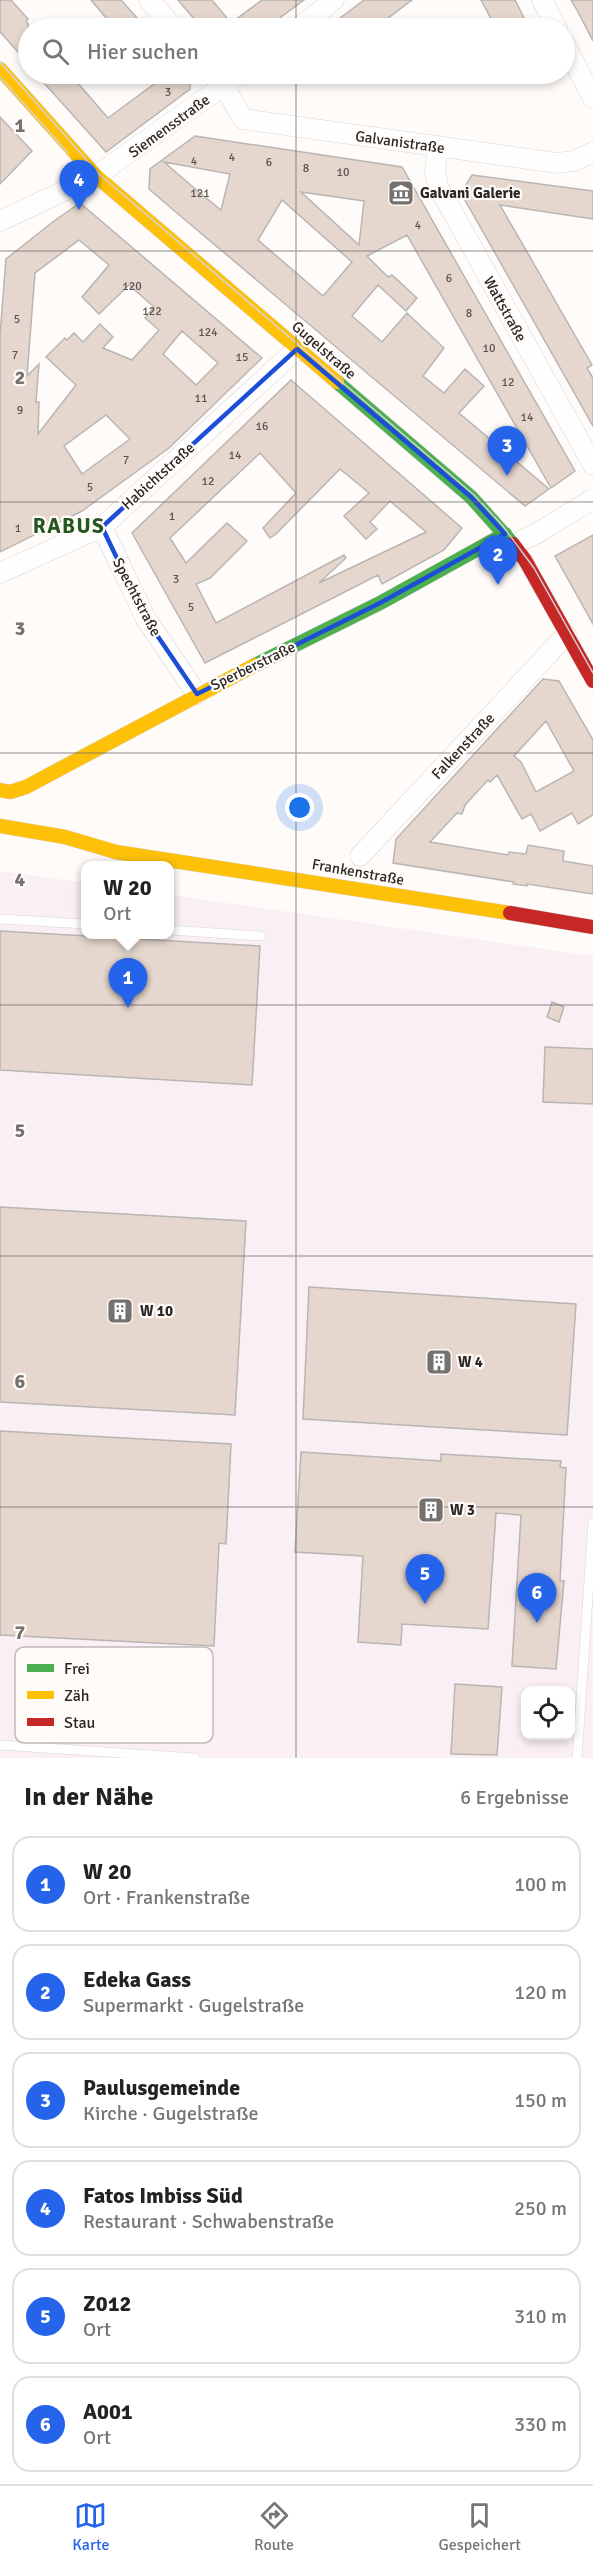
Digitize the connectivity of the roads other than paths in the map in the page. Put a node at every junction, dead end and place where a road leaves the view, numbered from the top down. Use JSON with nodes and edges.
{"nodes":[{"id":1,"x":149,"y":0,"type":"edge"},
{"id":2,"x":334,"y":0,"type":"edge"},
{"id":3,"x":542,"y":0,"type":"edge"},
{"id":4,"x":165,"y":18,"type":"edge"},
{"id":5,"x":311,"y":18,"type":"edge"},
{"id":6,"x":552,"y":18,"type":"edge"},
{"id":7,"x":575,"y":64,"type":"edge"},
{"id":8,"x":0,"y":69,"type":"edge"},
{"id":9,"x":214,"y":84,"type":"edge"},
{"id":10,"x":221,"y":84,"type":"edge"},
{"id":11,"x":593,"y":98,"type":"edge"},
{"id":12,"x":438,"y":148,"type":"junction"},
{"id":13,"x":593,"y":152,"type":"edge"},
{"id":14,"x":96,"y":176,"type":"junction"},
{"id":15,"x":0,"y":221,"type":"edge"},
{"id":16,"x":297,"y":349,"type":"junction"},
{"id":17,"x":593,"y":465,"type":"edge"},
{"id":18,"x":593,"y":499,"type":"edge"},
{"id":19,"x":102,"y":527,"type":"junction"},
{"id":20,"x":509,"y":539,"type":"junction"},
{"id":21,"x":0,"y":573,"type":"edge"},
{"id":22,"x":566,"y":635,"type":"junction"},
{"id":23,"x":593,"y":681,"type":"edge"},
{"id":24,"x":197,"y":694,"type":"junction"},
{"id":25,"x":0,"y":790,"type":"edge"},
{"id":26,"x":0,"y":826,"type":"edge"},
{"id":27,"x":116,"y":852,"type":"junction"},
{"id":28,"x":64,"y":853,"type":"dead end"},
{"id":29,"x":360,"y":856,"type":"dead end"},
{"id":30,"x":0,"y":919,"type":"edge"},
{"id":31,"x":81,"y":924,"type":"edge"},
{"id":32,"x":593,"y":927,"type":"edge"},
{"id":33,"x":174,"y":930,"type":"edge"},
{"id":34,"x":261,"y":936,"type":"dead end"},
{"id":35,"x":593,"y":1522,"type":"edge"},
{"id":36,"x":582,"y":1682,"type":"junction"},
{"id":37,"x":593,"y":1682,"type":"edge"},
{"id":38,"x":0,"y":1745,"type":"edge"},
{"id":39,"x":195,"y":1758,"type":"edge"},
{"id":40,"x":577,"y":1758,"type":"edge"}],
"edges":[{"from":1,"to":4,"type":"street"},
{"from":2,"to":5,"type":"street"},
{"from":3,"to":6,"type":"street"},
{"from":7,"to":11,"type":"street"},
{"from":8,"to":14,"type":"street","name":"Gugelstraße"},
{"from":9,"to":14,"type":"street","name":"Siemensstraße"},
{"from":10,"to":12,"type":"street","name":"Galvanistraße"},
{"from":12,"to":13,"type":"street","name":"Galvanistraße"},
{"from":12,"to":17,"type":"street","name":"Wattstraße"},
{"from":14,"to":15,"type":"street","name":"Siemensstraße"},
{"from":14,"to":16,"type":"street","name":"Gugelstraße"},
{"from":16,"to":19,"type":"street","name":"Habichtstraße"},
{"from":16,"to":20,"type":"street","name":"Gugelstraße"},
{"from":18,"to":20,"type":"street","name":"Sperberstraße"},
{"from":19,"to":21,"type":"street","name":"Habichtstraße"},
{"from":19,"to":24,"type":"street","name":"Spechtstraße"},
{"from":20,"to":22,"type":"street","name":"Gugelstraße"},
{"from":20,"to":24,"type":"street","name":"Sperberstraße"},
{"from":22,"to":23,"type":"street","name":"Gugelstraße"},
{"from":22,"to":29,"type":"street","name":"Falkenstraße"},
{"from":24,"to":25,"type":"street","name":"Sperberstraße"},
{"from":26,"to":27,"type":"street","name":"Frankenstraße"},
{"from":27,"to":28,"type":"street","name":"Frankenstraße"},
{"from":27,"to":32,"type":"street","name":"Frankenstraße"},
{"from":30,"to":31,"type":"lane"},
{"from":33,"to":34,"type":"lane"},
{"from":35,"to":36,"type":"lane"},
{"from":36,"to":37,"type":"lane"},
{"from":36,"to":40,"type":"lane"},
{"from":38,"to":39,"type":"lane"}]}
